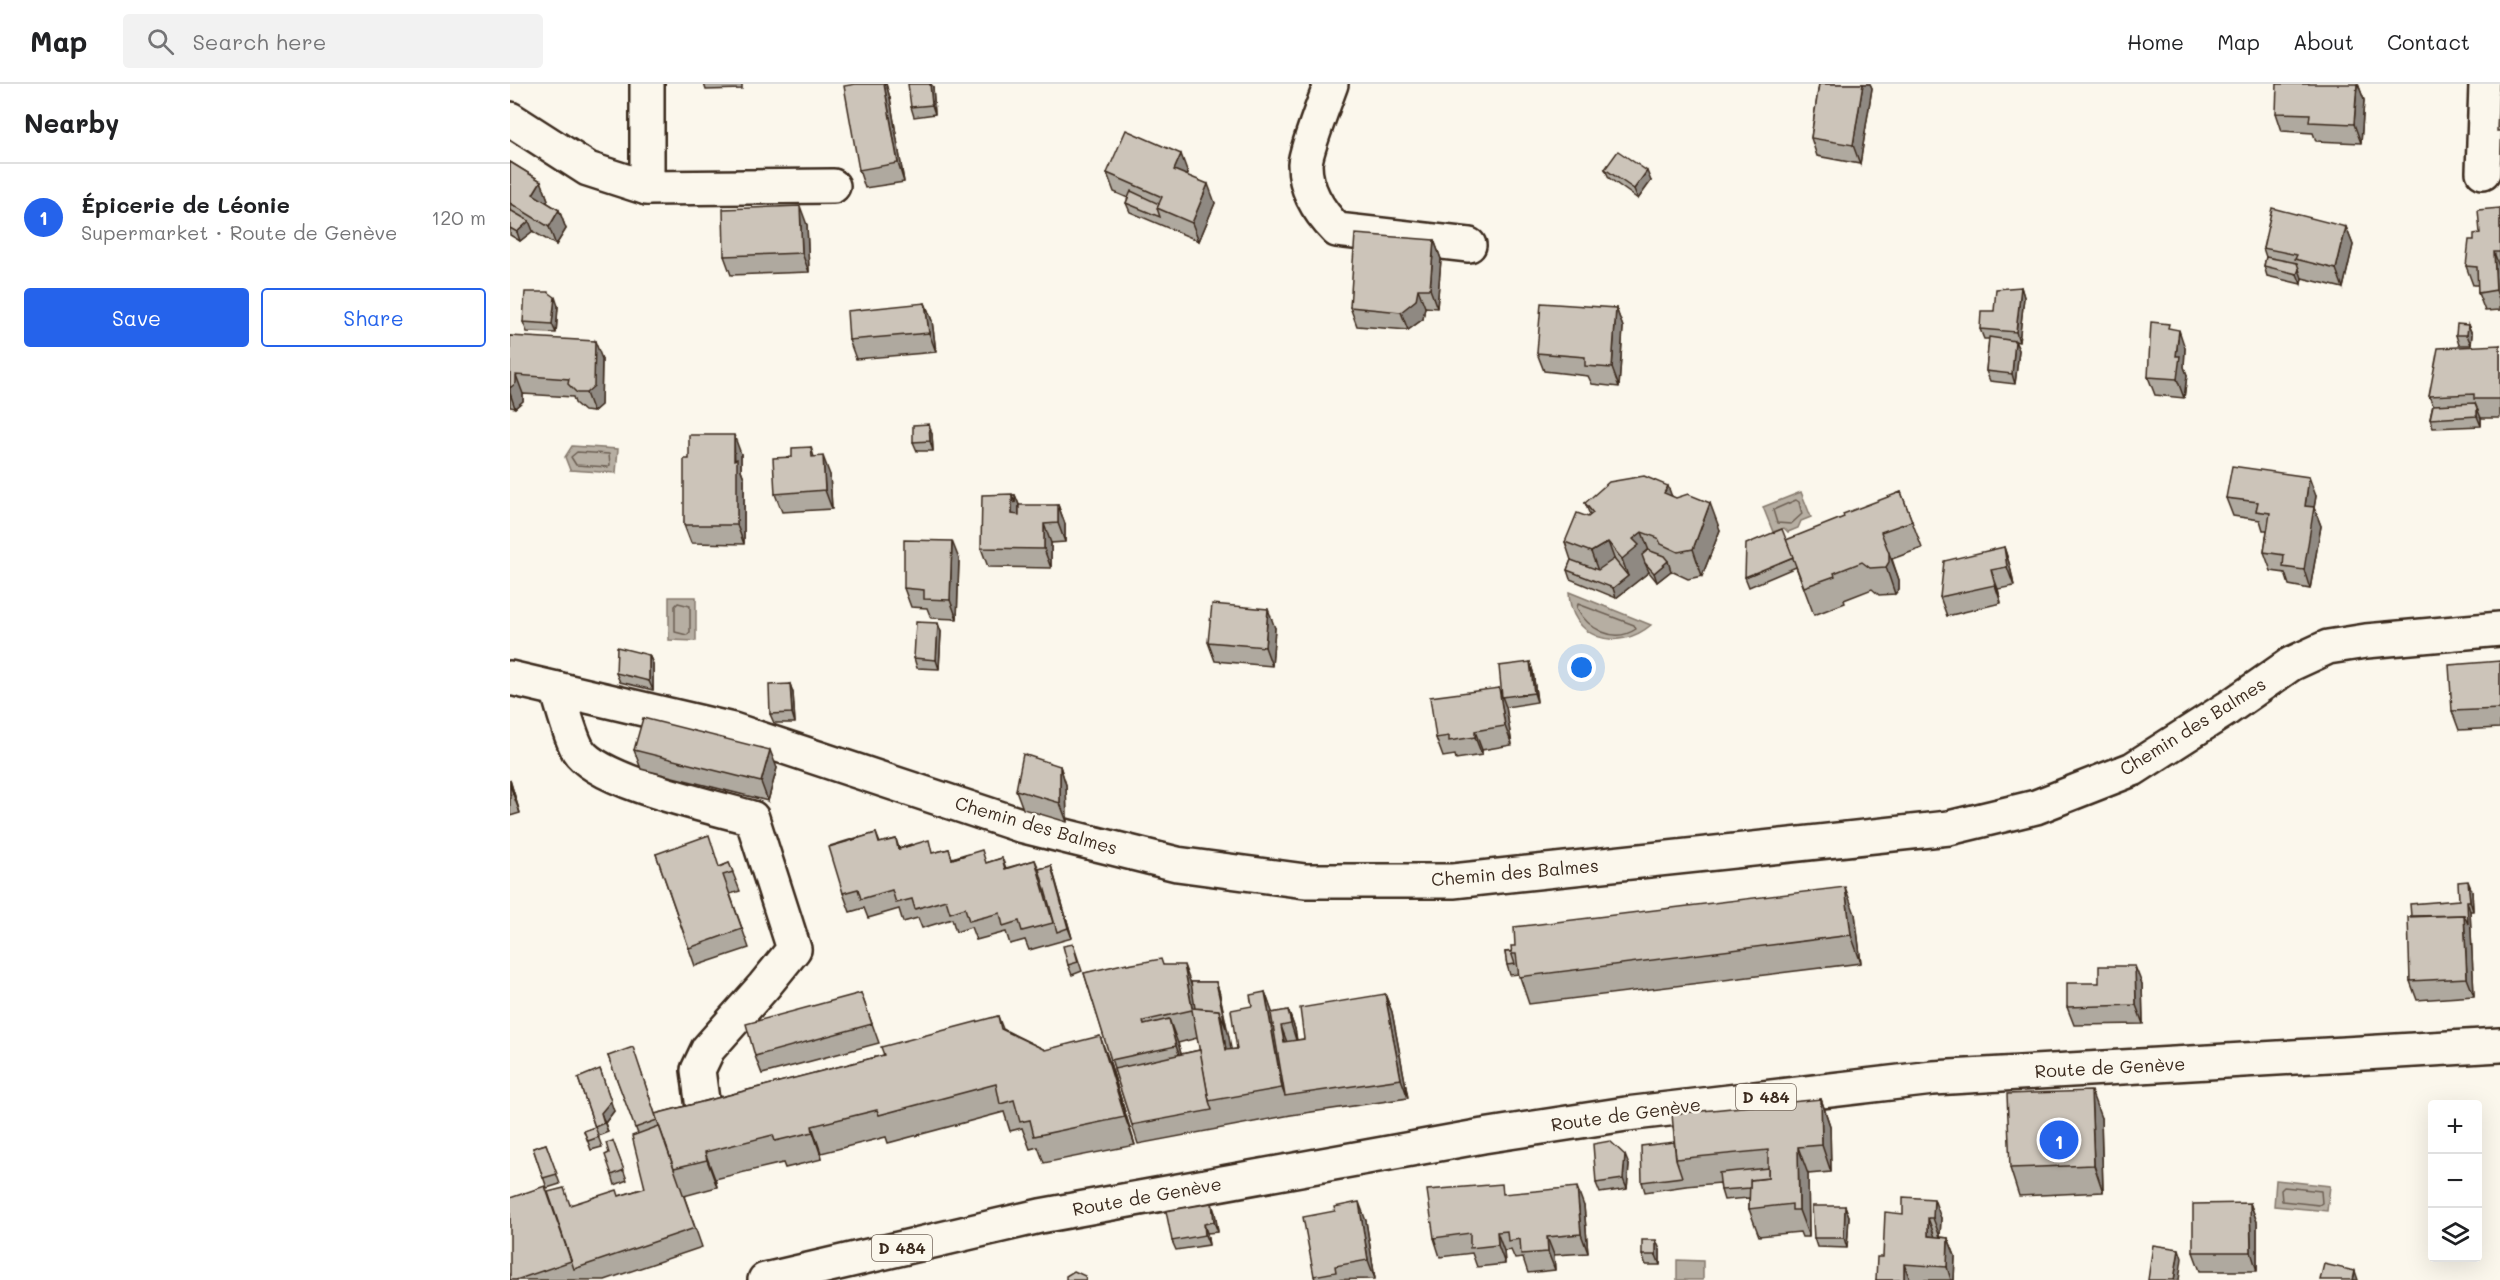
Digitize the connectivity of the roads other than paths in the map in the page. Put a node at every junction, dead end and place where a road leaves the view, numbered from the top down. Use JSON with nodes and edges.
{"nodes":[{"id":1,"x":647,"y":84,"type":"edge"},
{"id":2,"x":1331,"y":84,"type":"edge"},
{"id":3,"x":2486,"y":84,"type":"edge"},
{"id":4,"x":510,"y":119,"type":"edge"},
{"id":5,"x":2483,"y":172,"type":"dead end"},
{"id":6,"x":833,"y":186,"type":"dead end"},
{"id":7,"x":647,"y":189,"type":"junction"},
{"id":8,"x":1469,"y":245,"type":"dead end"},
{"id":9,"x":2500,"y":629,"type":"edge"},
{"id":10,"x":510,"y":678,"type":"edge"},
{"id":11,"x":557,"y":689,"type":"junction"},
{"id":12,"x":2500,"y":1045,"type":"edge"},
{"id":13,"x":703,"y":1108,"type":"edge"},
{"id":14,"x":765,"y":1280,"type":"edge"}],
"edges":[{"from":1,"to":7,"type":"street"},
{"from":2,"to":8,"type":"street"},
{"from":3,"to":5,"type":"street"},
{"from":4,"to":7,"type":"street"},
{"from":6,"to":7,"type":"street"},
{"from":9,"to":11,"type":"street","name":"Chemin des Balmes"},
{"from":10,"to":11,"type":"street","name":"Chemin des Balmes"},
{"from":11,"to":13,"type":"street"},
{"from":12,"to":14,"type":"street","name":"Route de Genève","number":"D 484"}]}
